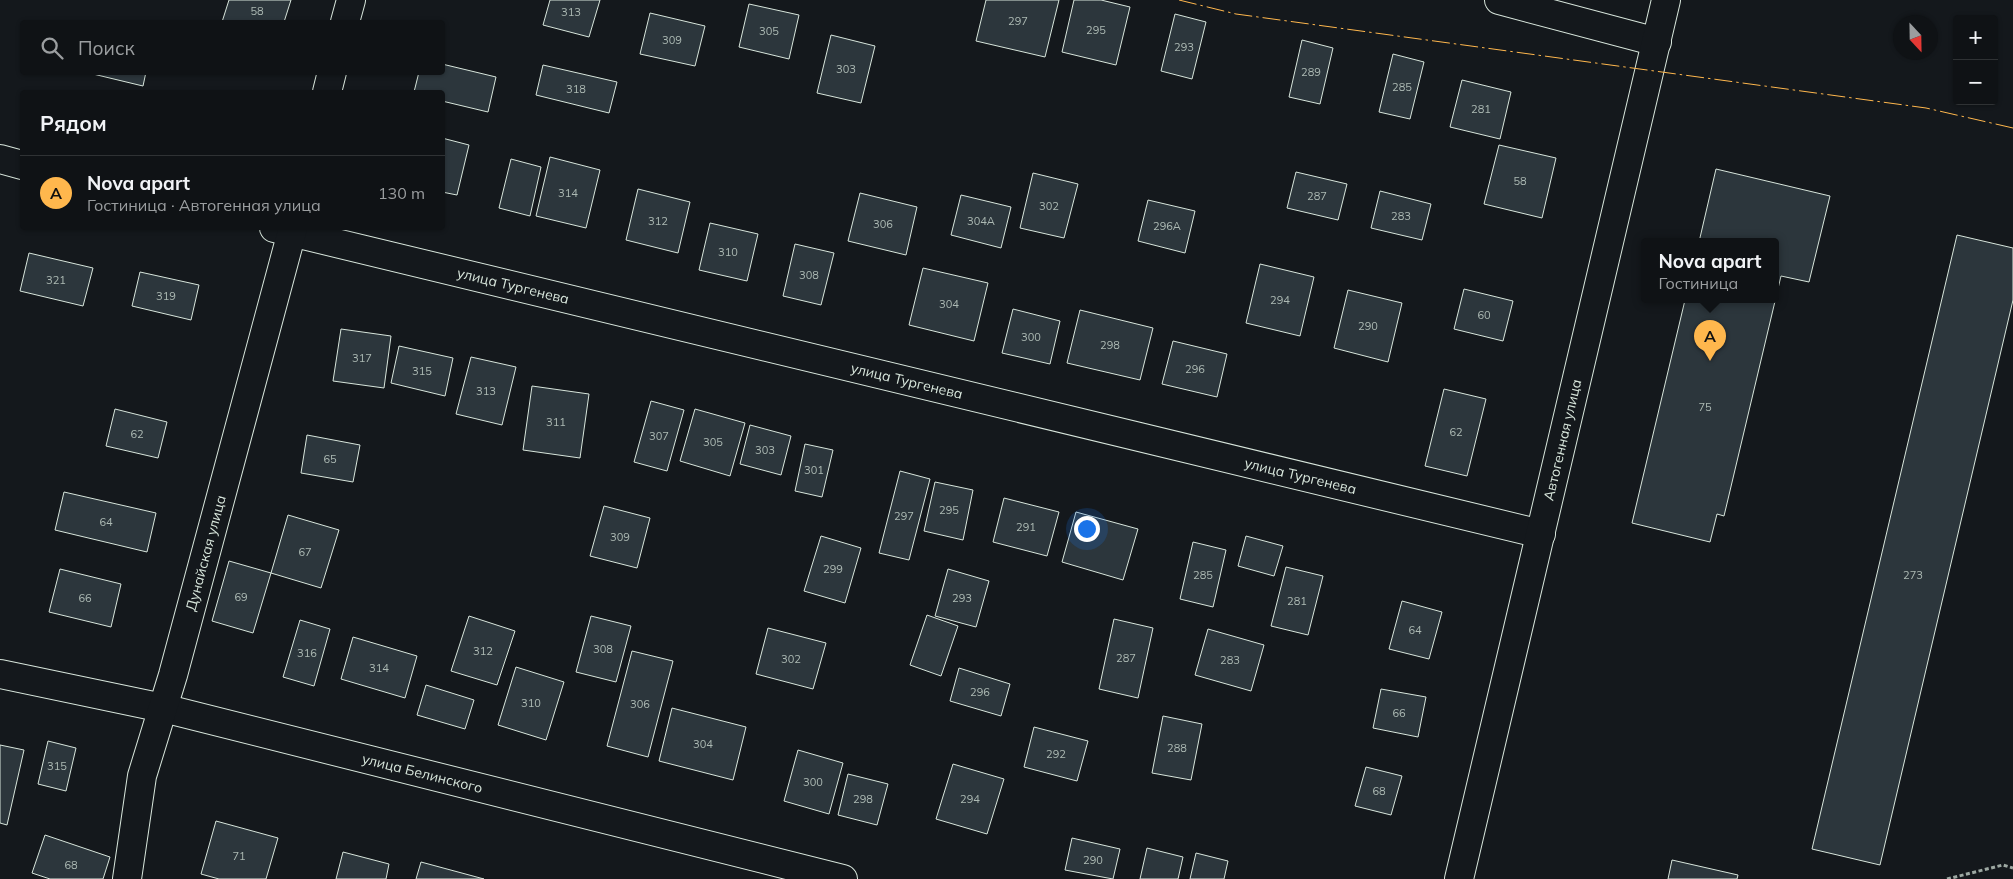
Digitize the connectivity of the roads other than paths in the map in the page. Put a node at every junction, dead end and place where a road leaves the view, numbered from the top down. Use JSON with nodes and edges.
{"nodes":[{"id":1,"x":351,"y":0,"type":"edge"},
{"id":2,"x":1499,"y":0,"type":"edge"},
{"id":3,"x":1666,"y":0,"type":"edge"},
{"id":4,"x":346,"y":20,"type":"edge"},
{"id":5,"x":1657,"y":42,"type":"junction"},
{"id":6,"x":331,"y":75,"type":"edge"},
{"id":7,"x":328,"y":90,"type":"edge"},
{"id":8,"x":0,"y":159,"type":"edge"},
{"id":9,"x":20,"y":164,"type":"edge"},
{"id":10,"x":286,"y":230,"type":"edge"},
{"id":11,"x":290,"y":230,"type":"edge"},
{"id":12,"x":1541,"y":534,"type":"junction"},
{"id":13,"x":0,"y":674,"type":"edge"},
{"id":14,"x":163,"y":708,"type":"junction"},
{"id":15,"x":128,"y":879,"type":"edge"},
{"id":16,"x":843,"y":879,"type":"edge"},
{"id":17,"x":1459,"y":879,"type":"edge"}],
"edges":[{"from":1,"to":4,"type":"street"},
{"from":2,"to":5,"type":"street"},
{"from":3,"to":5,"type":"street","name":"Автогенная улица"},
{"from":5,"to":12,"type":"street","name":"Автогенная улица"},
{"from":6,"to":7,"type":"street"},
{"from":8,"to":9,"type":"street"},
{"from":10,"to":14,"type":"street","name":"Дунайская улица"},
{"from":11,"to":12,"type":"street","name":"улица Тургенева"},
{"from":12,"to":17,"type":"street","name":"Автогенная улица"},
{"from":13,"to":14,"type":"street","name":"улица Белинского"},
{"from":14,"to":15,"type":"street","name":"Дунайская улица"},
{"from":14,"to":16,"type":"street","name":"улица Белинского"}]}
